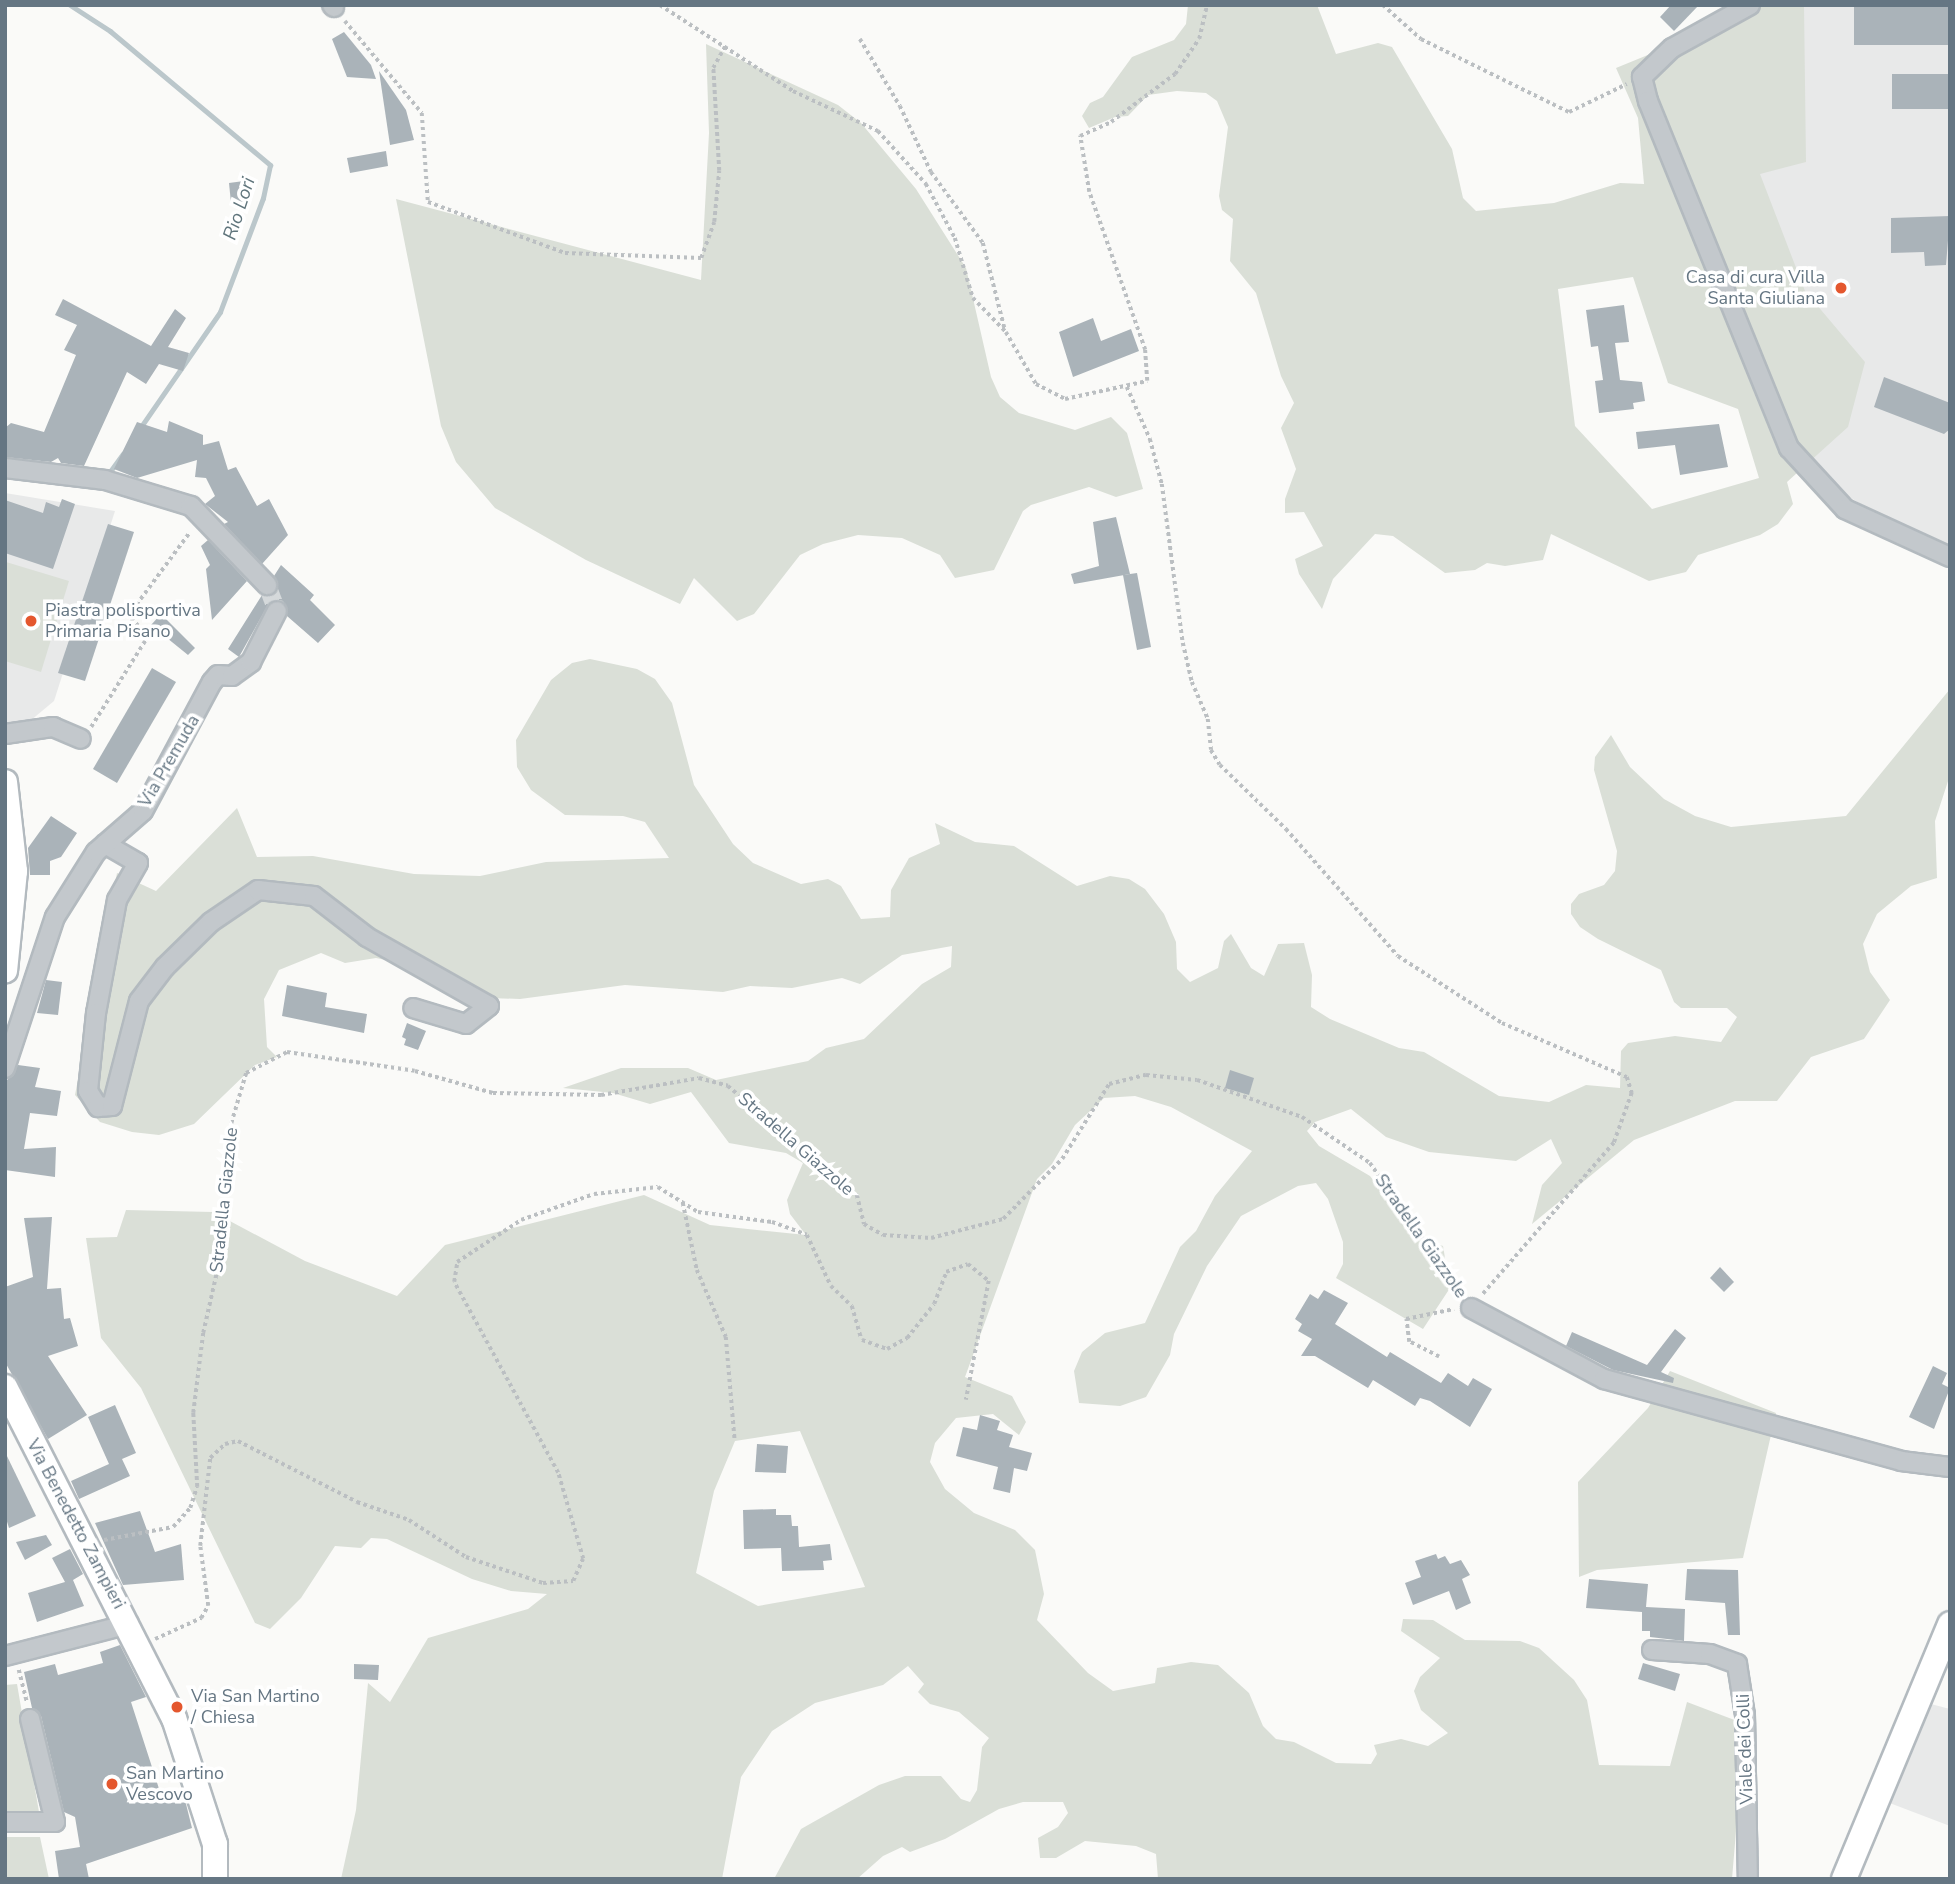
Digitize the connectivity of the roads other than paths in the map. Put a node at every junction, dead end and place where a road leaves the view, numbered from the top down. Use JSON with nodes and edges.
{"nodes":[{"id":1,"x":1750,"y":5,"type":"edge"},
{"id":2,"x":5,"y":468,"type":"edge"},
{"id":3,"x":1950,"y":557,"type":"edge"},
{"id":4,"x":267,"y":585,"type":"tunnel mouth"},
{"id":5,"x":277,"y":611,"type":"dead end"},
{"id":6,"x":5,"y":734,"type":"edge"},
{"id":7,"x":81,"y":739,"type":"road end"},
{"id":8,"x":5,"y":782,"type":"edge"},
{"id":9,"x":106,"y":844,"type":"junction"},
{"id":10,"x":5,"y":971,"type":"edge"},
{"id":11,"x":413,"y":1008,"type":"dead end"},
{"id":12,"x":5,"y":1068,"type":"edge"},
{"id":13,"x":1471,"y":1308,"type":"road end"},
{"id":14,"x":5,"y":1387,"type":"edge"},
{"id":15,"x":1950,"y":1467,"type":"edge"},
{"id":16,"x":1950,"y":1624,"type":"edge"},
{"id":17,"x":134,"y":1634,"type":"junction"},
{"id":18,"x":1653,"y":1650,"type":"dead end"},
{"id":19,"x":11,"y":1656,"type":"edge"},
{"id":20,"x":30,"y":1719,"type":"road end"},
{"id":21,"x":5,"y":1822,"type":"edge"},
{"id":22,"x":215,"y":1879,"type":"edge"},
{"id":23,"x":1748,"y":1879,"type":"edge"},
{"id":24,"x":1844,"y":1879,"type":"edge"}],
"edges":[{"from":1,"to":3,"type":"street"},
{"from":2,"to":4,"type":"street"},
{"from":5,"to":9,"type":"street","name":"Via Premuda"},
{"from":6,"to":7,"type":"street"},
{"from":8,"to":10,"type":"street"},
{"from":9,"to":11,"type":"street"},
{"from":9,"to":12,"type":"street","name":"Via Premuda"},
{"from":13,"to":15,"type":"street","name":"Stradella Giazzole"},
{"from":14,"to":17,"type":"street","name":"Via Benedetto Zampieri"},
{"from":16,"to":24,"type":"street"},
{"from":17,"to":19,"type":"street"},
{"from":17,"to":22,"type":"street","name":"Via Benedetto Zampieri"},
{"from":18,"to":23,"type":"street","name":"Viale dei Colli"},
{"from":20,"to":21,"type":"street"}]}
